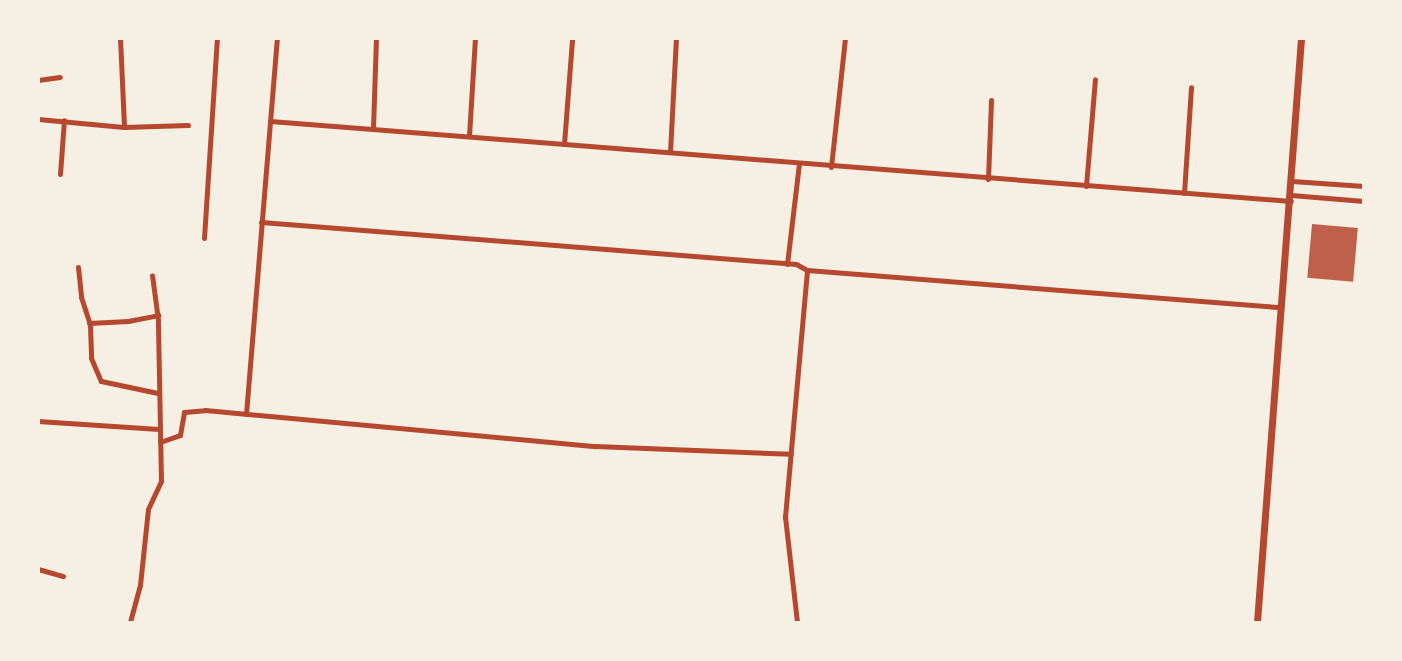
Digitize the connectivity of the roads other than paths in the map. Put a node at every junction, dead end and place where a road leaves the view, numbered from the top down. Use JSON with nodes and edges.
{"nodes":[{"id":1,"x":120,"y":38,"type":"edge"},
{"id":2,"x":217,"y":38,"type":"edge"},
{"id":3,"x":276,"y":38,"type":"edge"},
{"id":4,"x":376,"y":38,"type":"edge"},
{"id":5,"x":475,"y":38,"type":"edge"},
{"id":6,"x":676,"y":38,"type":"edge"},
{"id":7,"x":845,"y":38,"type":"edge"},
{"id":8,"x":1301,"y":38,"type":"edge"},
{"id":9,"x":572,"y":40,"type":"edge"},
{"id":10,"x":60,"y":77,"type":"dead end"},
{"id":11,"x":1095,"y":79,"type":"dead end"},
{"id":12,"x":38,"y":80,"type":"edge"},
{"id":13,"x":1191,"y":87,"type":"dead end"},
{"id":14,"x":991,"y":100,"type":"dead end"},
{"id":15,"x":38,"y":119,"type":"edge"},
{"id":16,"x":64,"y":120,"type":"junction"},
{"id":17,"x":270,"y":121,"type":"junction"},
{"id":18,"x":188,"y":125,"type":"dead end"},
{"id":19,"x":124,"y":127,"type":"junction"},
{"id":20,"x":373,"y":128,"type":"junction"},
{"id":21,"x":470,"y":136,"type":"junction"},
{"id":22,"x":564,"y":144,"type":"junction"},
{"id":23,"x":670,"y":152,"type":"junction"},
{"id":24,"x":799,"y":164,"type":"junction"},
{"id":25,"x":831,"y":167,"type":"junction"},
{"id":26,"x":60,"y":174,"type":"dead end"},
{"id":27,"x":988,"y":178,"type":"junction"},
{"id":28,"x":1292,"y":181,"type":"junction"},
{"id":29,"x":1086,"y":186,"type":"junction"},
{"id":30,"x":1363,"y":186,"type":"edge"},
{"id":31,"x":1184,"y":193,"type":"junction"},
{"id":32,"x":1291,"y":198,"type":"junction"},
{"id":33,"x":1363,"y":201,"type":"edge"},
{"id":34,"x":261,"y":222,"type":"junction"},
{"id":35,"x":204,"y":238,"type":"dead end"},
{"id":36,"x":787,"y":264,"type":"junction"},
{"id":37,"x":78,"y":267,"type":"dead end"},
{"id":38,"x":807,"y":270,"type":"junction"},
{"id":39,"x":152,"y":275,"type":"dead end"},
{"id":40,"x":1282,"y":307,"type":"junction"},
{"id":41,"x":158,"y":315,"type":"junction"},
{"id":42,"x":89,"y":323,"type":"junction"},
{"id":43,"x":158,"y":393,"type":"junction"},
{"id":44,"x":246,"y":414,"type":"junction"},
{"id":45,"x":38,"y":421,"type":"edge"},
{"id":46,"x":159,"y":429,"type":"junction"},
{"id":47,"x":160,"y":442,"type":"junction"},
{"id":48,"x":792,"y":454,"type":"junction"},
{"id":49,"x":38,"y":569,"type":"edge"},
{"id":50,"x":63,"y":576,"type":"dead end"},
{"id":51,"x":130,"y":622,"type":"edge"},
{"id":52,"x":797,"y":622,"type":"edge"},
{"id":53,"x":1257,"y":622,"type":"edge"}],
"edges":[{"from":1,"to":19,"type":"street"},
{"from":2,"to":35,"type":"street"},
{"from":3,"to":17,"type":"street"},
{"from":4,"to":20,"type":"street"},
{"from":5,"to":21,"type":"street"},
{"from":6,"to":23,"type":"street"},
{"from":7,"to":25,"type":"street"},
{"from":8,"to":28,"type":"street"},
{"from":9,"to":22,"type":"street"},
{"from":10,"to":12,"type":"street"},
{"from":11,"to":29,"type":"street"},
{"from":13,"to":31,"type":"street"},
{"from":14,"to":27,"type":"street"},
{"from":15,"to":16,"type":"street"},
{"from":16,"to":19,"type":"street"},
{"from":16,"to":26,"type":"street"},
{"from":17,"to":20,"type":"street"},
{"from":17,"to":34,"type":"street"},
{"from":18,"to":19,"type":"street"},
{"from":20,"to":21,"type":"street"},
{"from":21,"to":22,"type":"street"},
{"from":22,"to":23,"type":"street"},
{"from":23,"to":24,"type":"street"},
{"from":24,"to":25,"type":"street"},
{"from":24,"to":36,"type":"street"},
{"from":25,"to":27,"type":"street"},
{"from":27,"to":29,"type":"street"},
{"from":28,"to":30,"type":"street"},
{"from":28,"to":32,"type":"street"},
{"from":29,"to":31,"type":"street"},
{"from":31,"to":32,"type":"street"},
{"from":32,"to":33,"type":"street"},
{"from":32,"to":40,"type":"street"},
{"from":34,"to":36,"type":"street"},
{"from":34,"to":44,"type":"street"},
{"from":36,"to":38,"type":"street"},
{"from":37,"to":42,"type":"street"},
{"from":38,"to":40,"type":"street"},
{"from":38,"to":48,"type":"street"},
{"from":39,"to":41,"type":"street"},
{"from":40,"to":53,"type":"street"},
{"from":41,"to":42,"type":"street"},
{"from":41,"to":43,"type":"street"},
{"from":42,"to":43,"type":"street"},
{"from":43,"to":46,"type":"street"},
{"from":44,"to":47,"type":"street"},
{"from":44,"to":48,"type":"street"},
{"from":45,"to":46,"type":"street"},
{"from":46,"to":47,"type":"street"},
{"from":47,"to":51,"type":"street"},
{"from":48,"to":52,"type":"street"},
{"from":49,"to":50,"type":"street"}]}
